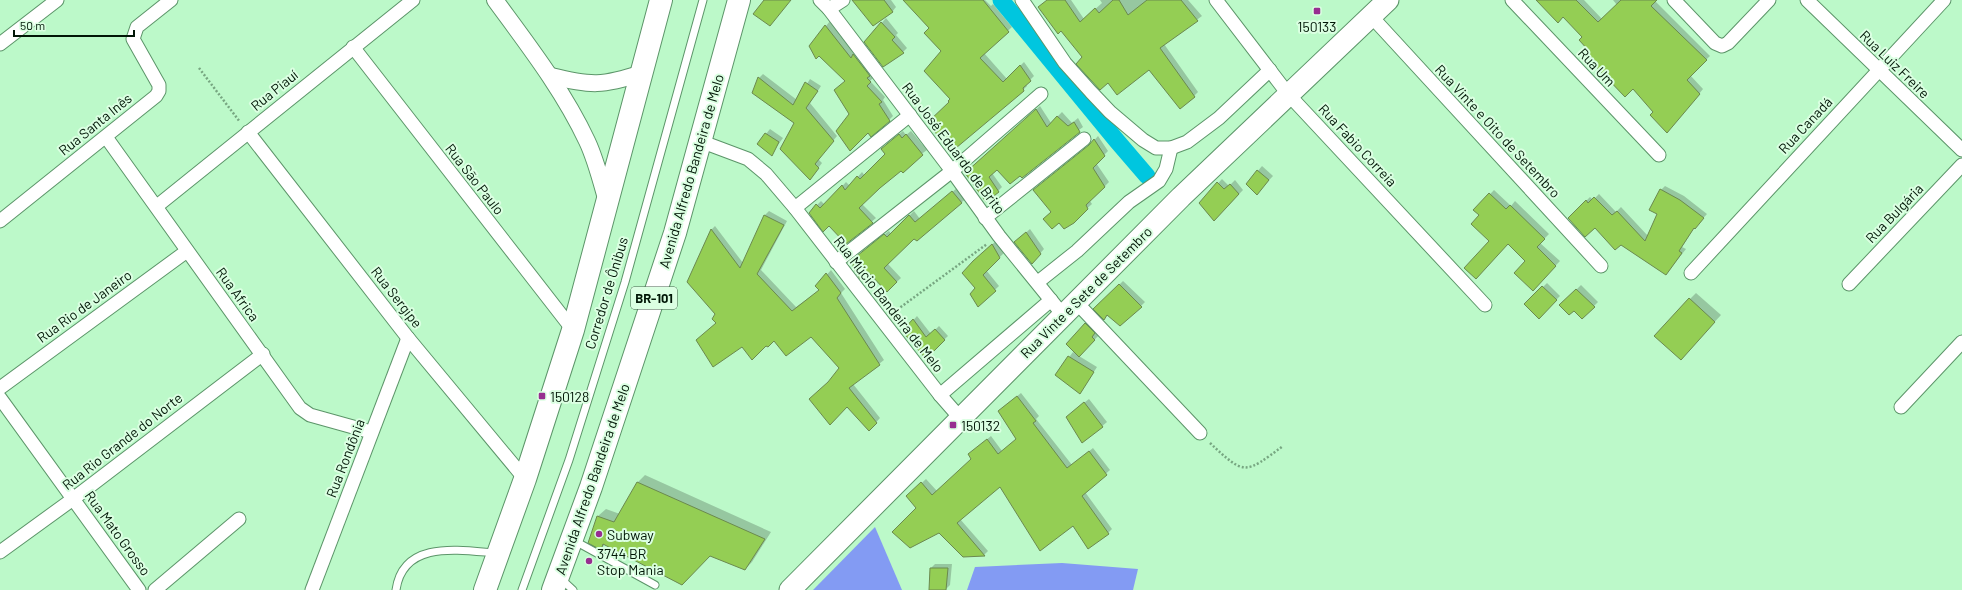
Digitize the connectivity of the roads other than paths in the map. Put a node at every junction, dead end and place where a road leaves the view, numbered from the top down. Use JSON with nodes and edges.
{"nodes":[{"id":1,"x":57,"y":0,"type":"edge"},
{"id":2,"x":171,"y":0,"type":"edge"},
{"id":3,"x":413,"y":0,"type":"edge"},
{"id":4,"x":495,"y":0,"type":"edge"},
{"id":5,"x":661,"y":0,"type":"edge"},
{"id":6,"x":703,"y":0,"type":"edge"},
{"id":7,"x":739,"y":0,"type":"edge"},
{"id":8,"x":843,"y":0,"type":"edge"},
{"id":9,"x":1022,"y":0,"type":"edge"},
{"id":10,"x":1216,"y":0,"type":"edge"},
{"id":11,"x":1388,"y":0,"type":"edge"},
{"id":12,"x":1512,"y":0,"type":"edge"},
{"id":13,"x":1674,"y":0,"type":"edge"},
{"id":14,"x":1769,"y":0,"type":"edge"},
{"id":15,"x":1807,"y":0,"type":"edge"},
{"id":16,"x":1944,"y":0,"type":"edge"},
{"id":17,"x":825,"y":5,"type":"edge"},
{"id":18,"x":1371,"y":16,"type":"junction"},
{"id":19,"x":0,"y":44,"type":"edge"},
{"id":20,"x":353,"y":47,"type":"junction"},
{"id":21,"x":1270,"y":70,"type":"junction"},
{"id":22,"x":1878,"y":70,"type":"junction"},
{"id":23,"x":642,"y":73,"type":"junction"},
{"id":24,"x":551,"y":76,"type":"junction"},
{"id":25,"x":1041,"y":94,"type":"dead end"},
{"id":26,"x":1288,"y":94,"type":"junction"},
{"id":27,"x":910,"y":115,"type":"junction"},
{"id":28,"x":248,"y":132,"type":"junction"},
{"id":29,"x":106,"y":137,"type":"junction"},
{"id":30,"x":1084,"y":139,"type":"dead end"},
{"id":31,"x":700,"y":141,"type":"junction"},
{"id":32,"x":1171,"y":148,"type":"junction"},
{"id":33,"x":1962,"y":150,"type":"edge"},
{"id":34,"x":1659,"y":155,"type":"dead end"},
{"id":35,"x":1962,"y":165,"type":"edge"},
{"id":36,"x":952,"y":171,"type":"junction"},
{"id":37,"x":608,"y":203,"type":"junction"},
{"id":38,"x":157,"y":206,"type":"junction"},
{"id":39,"x":795,"y":208,"type":"junction"},
{"id":40,"x":985,"y":218,"type":"junction"},
{"id":41,"x":0,"y":221,"type":"edge"},
{"id":42,"x":187,"y":251,"type":"junction"},
{"id":43,"x":836,"y":262,"type":"junction"},
{"id":44,"x":1601,"y":266,"type":"dead end"},
{"id":45,"x":1691,"y":273,"type":"dead end"},
{"id":46,"x":1038,"y":282,"type":"junction"},
{"id":47,"x":1849,"y":284,"type":"dead end"},
{"id":48,"x":1485,"y":305,"type":"dead end"},
{"id":49,"x":1063,"y":306,"type":"junction"},
{"id":50,"x":573,"y":330,"type":"junction"},
{"id":51,"x":408,"y":338,"type":"junction"},
{"id":52,"x":1962,"y":342,"type":"edge"},
{"id":53,"x":263,"y":354,"type":"junction"},
{"id":54,"x":0,"y":388,"type":"edge"},
{"id":55,"x":940,"y":395,"type":"junction"},
{"id":56,"x":0,"y":398,"type":"edge"},
{"id":57,"x":1901,"y":407,"type":"dead end"},
{"id":58,"x":960,"y":418,"type":"junction"},
{"id":59,"x":371,"y":432,"type":"junction"},
{"id":60,"x":1200,"y":434,"type":"road end"},
{"id":61,"x":525,"y":478,"type":"junction"},
{"id":62,"x":74,"y":499,"type":"junction"},
{"id":63,"x":239,"y":519,"type":"dead end"},
{"id":64,"x":572,"y":540,"type":"junction"},
{"id":65,"x":0,"y":552,"type":"edge"},
{"id":66,"x":499,"y":553,"type":"junction"},
{"id":67,"x":656,"y":585,"type":"dead end"},
{"id":68,"x":561,"y":586,"type":"edge"},
{"id":69,"x":139,"y":590,"type":"edge"},
{"id":70,"x":155,"y":590,"type":"edge"},
{"id":71,"x":312,"y":590,"type":"edge"},
{"id":72,"x":396,"y":590,"type":"edge"},
{"id":73,"x":485,"y":590,"type":"edge"},
{"id":74,"x":522,"y":590,"type":"edge"},
{"id":75,"x":790,"y":590,"type":"edge"}],
"edges":[{"from":1,"to":19,"type":"street"},
{"from":2,"to":29,"type":"street","name":"Rua Santa Inês"},
{"from":3,"to":20,"type":"street","name":"Rua Piauí"},
{"from":4,"to":24,"type":"street"},
{"from":5,"to":23,"type":"highway"},
{"from":6,"to":74,"type":"lane","name":"Corredor de Ônibus"},
{"from":7,"to":31,"type":"highway","name":"Avenida Alfredo Bandeira de Melo","number":"BR-101"},
{"from":8,"to":17,"type":"street"},
{"from":9,"to":32,"type":"street"},
{"from":10,"to":21,"type":"street","name":"Rua Fabio Correia"},
{"from":11,"to":18,"type":"main road","name":"Rua Vinte e Sete de Setembro"},
{"from":12,"to":34,"type":"street","name":"Rua Um"},
{"from":13,"to":14,"type":"street"},
{"from":15,"to":22,"type":"street","name":"Rua Luiz Freire"},
{"from":16,"to":22,"type":"street","name":"Rua Canadá"},
{"from":17,"to":27,"type":"street","name":"Rua José Eduardo de Brito"},
{"from":18,"to":26,"type":"main road","name":"Rua Vinte e Sete de Setembro"},
{"from":18,"to":44,"type":"street","name":"Rua Vinte e Oito de Setembro"},
{"from":20,"to":28,"type":"street","name":"Rua Piauí"},
{"from":20,"to":50,"type":"street","name":"Rua São Paulo"},
{"from":21,"to":26,"type":"street","name":"Rua Fabio Correia"},
{"from":21,"to":32,"type":"street"},
{"from":22,"to":33,"type":"street","name":"Rua Luiz Freire"},
{"from":22,"to":45,"type":"street","name":"Rua Canadá"},
{"from":23,"to":24,"type":"street"},
{"from":23,"to":37,"type":"highway"},
{"from":24,"to":37,"type":"street"},
{"from":25,"to":36,"type":"street"},
{"from":26,"to":48,"type":"street","name":"Rua Fabio Correia"},
{"from":26,"to":49,"type":"main road","name":"Rua Vinte e Sete de Setembro"},
{"from":27,"to":36,"type":"street","name":"Rua José Eduardo de Brito"},
{"from":27,"to":39,"type":"street"},
{"from":28,"to":38,"type":"street","name":"Rua Piauí"},
{"from":28,"to":51,"type":"street","name":"Rua Sergipe"},
{"from":29,"to":38,"type":"street","name":"Rua Africa"},
{"from":29,"to":41,"type":"street","name":"Rua Santa Inês"},
{"from":30,"to":40,"type":"street"},
{"from":31,"to":39,"type":"street","name":"Rua Múcio Bandeira de Melo"},
{"from":31,"to":64,"type":"highway","name":"Avenida Alfredo Bandeira de Melo","number":"BR-101"},
{"from":32,"to":46,"type":"street"},
{"from":35,"to":47,"type":"street","name":"Rua Bulgária"},
{"from":36,"to":40,"type":"street","name":"Rua José Eduardo de Brito"},
{"from":36,"to":43,"type":"street"},
{"from":37,"to":50,"type":"highway"},
{"from":38,"to":42,"type":"street","name":"Rua Africa"},
{"from":39,"to":43,"type":"street","name":"Rua Múcio Bandeira de Melo"},
{"from":40,"to":46,"type":"street","name":"Rua José Eduardo de Brito"},
{"from":42,"to":53,"type":"street","name":"Rua Africa"},
{"from":42,"to":54,"type":"street","name":"Rua Rio de Janeiro"},
{"from":43,"to":55,"type":"street","name":"Rua Múcio Bandeira de Melo"},
{"from":46,"to":49,"type":"street","name":"Rua José Eduardo de Brito"},
{"from":49,"to":55,"type":"street"},
{"from":49,"to":58,"type":"main road","name":"Rua Vinte e Sete de Setembro"},
{"from":49,"to":60,"type":"street","name":"Rua José Eduardo de Brito"},
{"from":50,"to":61,"type":"highway"},
{"from":51,"to":59,"type":"street","name":"Rua Rondônia"},
{"from":51,"to":61,"type":"street","name":"Rua Sergipe"},
{"from":52,"to":57,"type":"street"},
{"from":53,"to":59,"type":"street","name":"Rua Africa"},
{"from":53,"to":62,"type":"street","name":"Rua Rio Grande do Norte"},
{"from":55,"to":58,"type":"street","name":"Rua Múcio Bandeira de Melo"},
{"from":56,"to":62,"type":"street","name":"Rua Mato Grosso"},
{"from":58,"to":75,"type":"main road","name":"Rua Vinte e Sete de Setembro"},
{"from":59,"to":71,"type":"street","name":"Rua Rondônia"},
{"from":61,"to":66,"type":"highway"},
{"from":62,"to":65,"type":"street","name":"Rua Rio Grande do Norte"},
{"from":62,"to":69,"type":"street","name":"Rua Mato Grosso"},
{"from":63,"to":70,"type":"street"},
{"from":64,"to":67,"type":"lane"},
{"from":64,"to":68,"type":"highway","name":"Avenida Alfredo Bandeira de Melo","number":"BR-101"},
{"from":66,"to":72,"type":"lane"},
{"from":66,"to":73,"type":"highway"}]}
